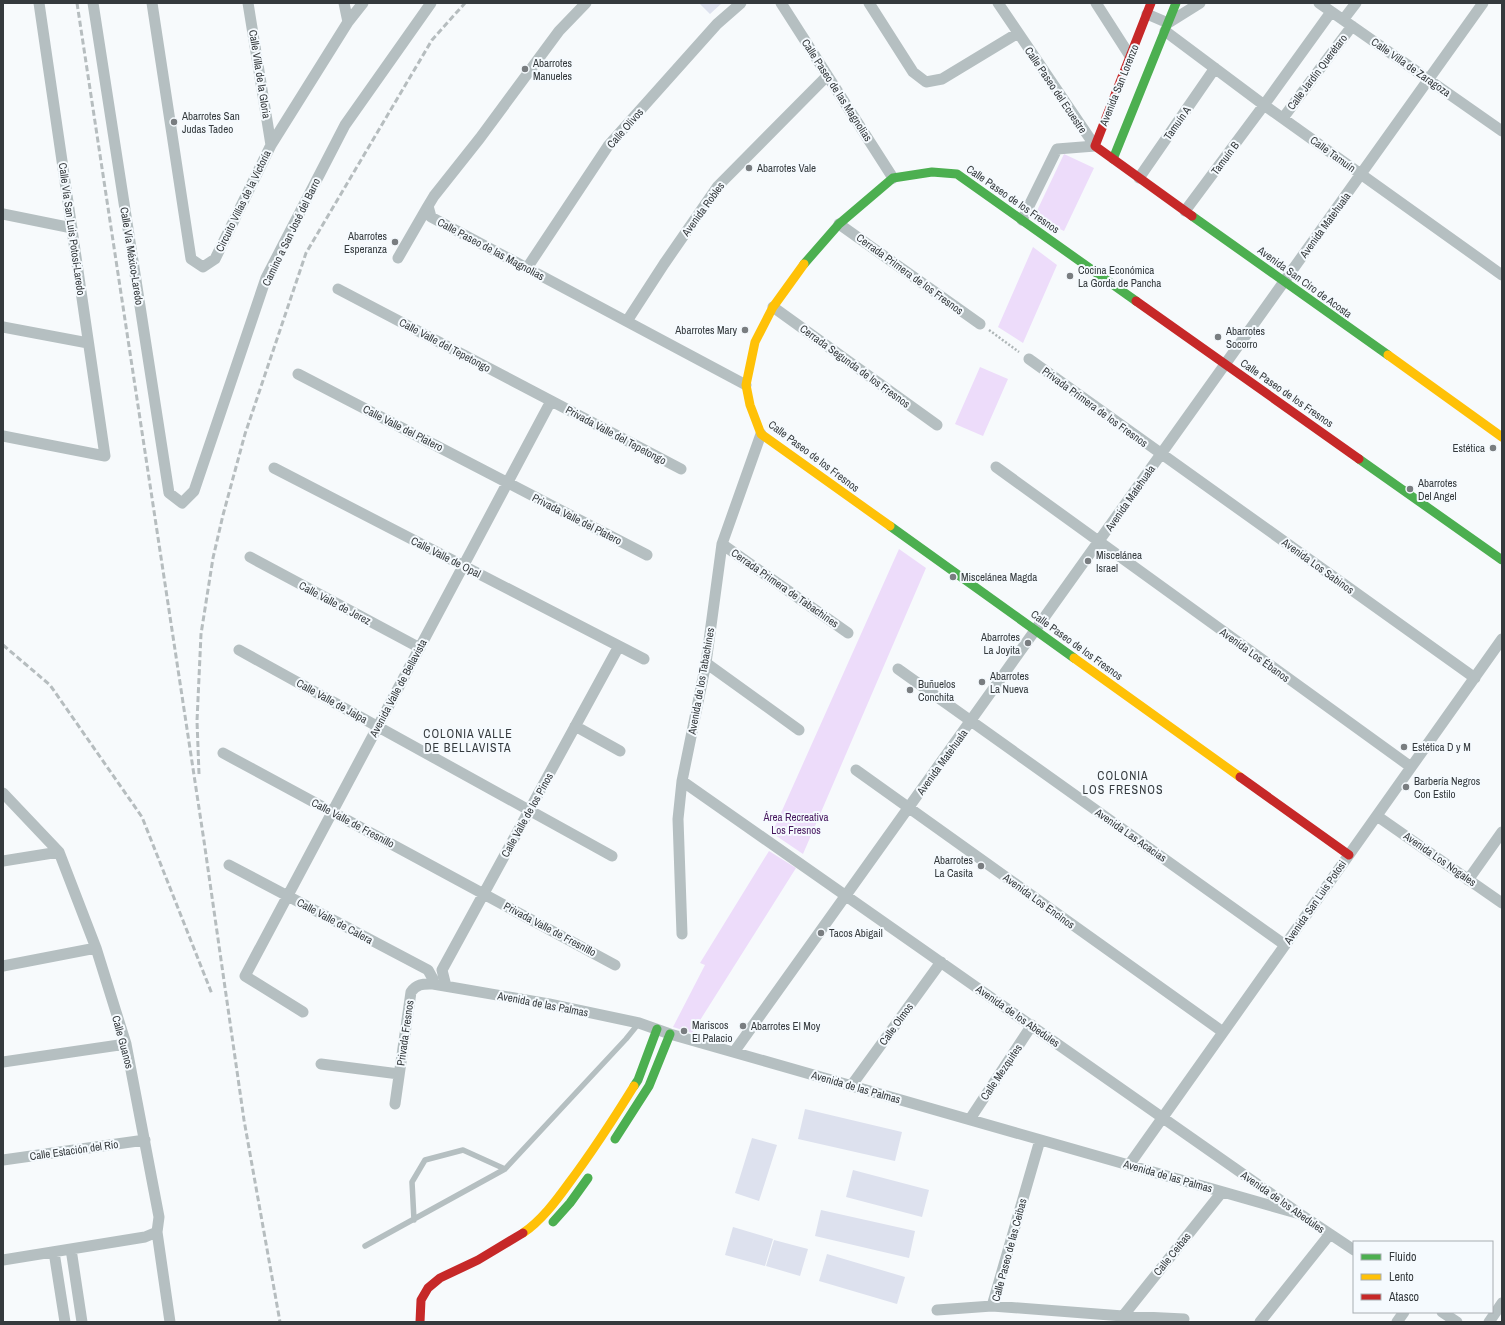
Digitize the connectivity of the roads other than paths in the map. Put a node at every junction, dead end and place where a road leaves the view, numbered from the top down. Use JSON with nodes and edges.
{"nodes":[{"id":1,"x":38,"y":3,"type":"edge"},
{"id":2,"x":93,"y":3,"type":"edge"},
{"id":3,"x":152,"y":3,"type":"edge"},
{"id":4,"x":248,"y":3,"type":"edge"},
{"id":5,"x":344,"y":3,"type":"edge"},
{"id":6,"x":363,"y":3,"type":"edge"},
{"id":7,"x":432,"y":3,"type":"edge"},
{"id":8,"x":586,"y":3,"type":"edge"},
{"id":9,"x":741,"y":3,"type":"edge"},
{"id":10,"x":781,"y":3,"type":"edge"},
{"id":11,"x":869,"y":3,"type":"edge"},
{"id":12,"x":998,"y":3,"type":"edge"},
{"id":13,"x":1096,"y":3,"type":"edge"},
{"id":14,"x":1151,"y":3,"type":"edge"},
{"id":15,"x":1176,"y":3,"type":"edge"},
{"id":16,"x":1200,"y":3,"type":"edge"},
{"id":17,"x":1320,"y":3,"type":"edge"},
{"id":18,"x":1356,"y":3,"type":"edge"},
{"id":19,"x":1483,"y":3,"type":"edge"},
{"id":20,"x":1331,"y":12,"type":"junction"},
{"id":21,"x":1147,"y":14,"type":"junction"},
{"id":22,"x":348,"y":22,"type":"junction"},
{"id":23,"x":1347,"y":23,"type":"junction"},
{"id":24,"x":1167,"y":27,"type":"junction"},
{"id":25,"x":1018,"y":33,"type":"junction"},
{"id":26,"x":1130,"y":56,"type":"junction"},
{"id":27,"x":1215,"y":68,"type":"junction"},
{"id":28,"x":827,"y":76,"type":"junction"},
{"id":29,"x":1428,"y":80,"type":"junction"},
{"id":30,"x":1264,"y":105,"type":"junction"},
{"id":31,"x":1283,"y":118,"type":"junction"},
{"id":32,"x":1502,"y":131,"type":"edge"},
{"id":33,"x":271,"y":145,"type":"junction"},
{"id":34,"x":1095,"y":146,"type":"junction"},
{"id":35,"x":1113,"y":159,"type":"junction"},
{"id":36,"x":1361,"y":174,"type":"junction"},
{"id":37,"x":893,"y":178,"type":"junction"},
{"id":38,"x":1139,"y":178,"type":"junction"},
{"id":39,"x":428,"y":206,"type":"junction"},
{"id":40,"x":1185,"y":211,"type":"junction"},
{"id":41,"x":3,"y":214,"type":"edge"},
{"id":42,"x":1022,"y":220,"type":"junction"},
{"id":43,"x":839,"y":224,"type":"junction"},
{"id":44,"x":72,"y":228,"type":"junction"},
{"id":45,"x":398,"y":258,"type":"dead end"},
{"id":46,"x":527,"y":268,"type":"junction"},
{"id":47,"x":1502,"y":275,"type":"edge"},
{"id":48,"x":1284,"y":282,"type":"junction"},
{"id":49,"x":338,"y":288,"type":"dead end"},
{"id":50,"x":773,"y":307,"type":"junction"},
{"id":51,"x":627,"y":321,"type":"junction"},
{"id":52,"x":980,"y":324,"type":"road end"},
{"id":53,"x":3,"y":327,"type":"edge"},
{"id":54,"x":88,"y":343,"type":"junction"},
{"id":55,"x":1029,"y":359,"type":"road end"},
{"id":56,"x":1226,"y":364,"type":"junction"},
{"id":57,"x":298,"y":374,"type":"dead end"},
{"id":58,"x":746,"y":385,"type":"junction"},
{"id":59,"x":551,"y":400,"type":"junction"},
{"id":60,"x":937,"y":425,"type":"dead end"},
{"id":61,"x":761,"y":434,"type":"junction"},
{"id":62,"x":3,"y":436,"type":"edge"},
{"id":63,"x":1502,"y":437,"type":"edge"},
{"id":64,"x":1162,"y":454,"type":"junction"},
{"id":65,"x":996,"y":467,"type":"dead end"},
{"id":66,"x":274,"y":468,"type":"dead end"},
{"id":67,"x":681,"y":469,"type":"dead end"},
{"id":68,"x":507,"y":483,"type":"junction"},
{"id":69,"x":182,"y":503,"type":"joint"},
{"id":70,"x":1099,"y":542,"type":"junction"},
{"id":71,"x":722,"y":544,"type":"junction"},
{"id":72,"x":647,"y":555,"type":"dead end"},
{"id":73,"x":250,"y":557,"type":"dead end"},
{"id":74,"x":1502,"y":560,"type":"edge"},
{"id":75,"x":463,"y":565,"type":"junction"},
{"id":76,"x":1036,"y":630,"type":"junction"},
{"id":77,"x":848,"y":634,"type":"dead end"},
{"id":78,"x":1502,"y":639,"type":"edge"},
{"id":79,"x":619,"y":646,"type":"junction"},
{"id":80,"x":420,"y":648,"type":"junction"},
{"id":81,"x":239,"y":650,"type":"dead end"},
{"id":82,"x":644,"y":659,"type":"dead end"},
{"id":83,"x":706,"y":663,"type":"junction"},
{"id":84,"x":898,"y":669,"type":"dead end"},
{"id":85,"x":1475,"y":678,"type":"junction"},
{"id":86,"x":971,"y":721,"type":"junction"},
{"id":87,"x":575,"y":726,"type":"junction"},
{"id":88,"x":378,"y":727,"type":"junction"},
{"id":89,"x":799,"y":730,"type":"dead end"},
{"id":90,"x":620,"y":751,"type":"dead end"},
{"id":91,"x":223,"y":753,"type":"dead end"},
{"id":92,"x":1411,"y":767,"type":"junction"},
{"id":93,"x":856,"y":770,"type":"dead end"},
{"id":94,"x":682,"y":781,"type":"junction"},
{"id":95,"x":3,"y":792,"type":"edge"},
{"id":96,"x":909,"y":808,"type":"junction"},
{"id":97,"x":529,"y":810,"type":"junction"},
{"id":98,"x":332,"y":812,"type":"junction"},
{"id":99,"x":1377,"y":816,"type":"junction"},
{"id":100,"x":1502,"y":832,"type":"edge"},
{"id":101,"x":59,"y":852,"type":"junction"},
{"id":102,"x":1349,"y":855,"type":"junction"},
{"id":103,"x":612,"y":856,"type":"dead end"},
{"id":104,"x":3,"y":861,"type":"edge"},
{"id":105,"x":229,"y":865,"type":"dead end"},
{"id":106,"x":1468,"y":880,"type":"junction"},
{"id":107,"x":484,"y":894,"type":"junction"},
{"id":108,"x":288,"y":896,"type":"junction"},
{"id":109,"x":847,"y":896,"type":"junction"},
{"id":110,"x":1502,"y":903,"type":"edge"},
{"id":111,"x":682,"y":934,"type":"dead end"},
{"id":112,"x":1285,"y":945,"type":"junction"},
{"id":113,"x":96,"y":948,"type":"junction"},
{"id":114,"x":941,"y":962,"type":"junction"},
{"id":115,"x":616,"y":965,"type":"dead end"},
{"id":116,"x":3,"y":966,"type":"edge"},
{"id":117,"x":428,"y":970,"type":"junction"},
{"id":118,"x":442,"y":970,"type":"junction"},
{"id":119,"x":433,"y":984,"type":"junction"},
{"id":120,"x":446,"y":986,"type":"junction"},
{"id":121,"x":411,"y":992,"type":"joint"},
{"id":122,"x":303,"y":1012,"type":"dead end"},
{"id":123,"x":639,"y":1023,"type":"junction"},
{"id":124,"x":1032,"y":1025,"type":"junction"},
{"id":125,"x":657,"y":1028,"type":"junction"},
{"id":126,"x":1223,"y":1032,"type":"junction"},
{"id":127,"x":670,"y":1034,"type":"junction"},
{"id":128,"x":126,"y":1044,"type":"junction"},
{"id":129,"x":734,"y":1052,"type":"junction"},
{"id":130,"x":3,"y":1062,"type":"edge"},
{"id":131,"x":321,"y":1064,"type":"dead end"},
{"id":132,"x":399,"y":1074,"type":"junction"},
{"id":133,"x":851,"y":1086,"type":"junction"},
{"id":134,"x":395,"y":1104,"type":"dead end"},
{"id":135,"x":1163,"y":1117,"type":"junction"},
{"id":136,"x":970,"y":1119,"type":"junction"},
{"id":137,"x":145,"y":1140,"type":"junction"},
{"id":138,"x":1040,"y":1140,"type":"junction"},
{"id":139,"x":611,"y":1146,"type":"dead end"},
{"id":140,"x":3,"y":1160,"type":"edge"},
{"id":141,"x":1128,"y":1165,"type":"junction"},
{"id":142,"x":505,"y":1169,"type":"junction"},
{"id":143,"x":593,"y":1171,"type":"dead end"},
{"id":144,"x":1222,"y":1192,"type":"junction"},
{"id":145,"x":1300,"y":1214,"type":"junction"},
{"id":146,"x":414,"y":1220,"type":"junction"},
{"id":147,"x":547,"y":1228,"type":"dead end"},
{"id":148,"x":157,"y":1232,"type":"junction"},
{"id":149,"x":1330,"y":1234,"type":"junction"},
{"id":150,"x":365,"y":1246,"type":"dead end"},
{"id":151,"x":71,"y":1249,"type":"junction"},
{"id":152,"x":1353,"y":1249,"type":"edge"},
{"id":153,"x":54,"y":1252,"type":"junction"},
{"id":154,"x":3,"y":1260,"type":"edge"},
{"id":155,"x":1502,"y":1303,"type":"edge"},
{"id":156,"x":992,"y":1306,"type":"junction"},
{"id":157,"x":937,"y":1310,"type":"dead end"},
{"id":158,"x":1403,"y":1313,"type":"edge"},
{"id":159,"x":1444,"y":1313,"type":"edge"},
{"id":160,"x":1123,"y":1316,"type":"junction"},
{"id":161,"x":1184,"y":1319,"type":"dead end"},
{"id":162,"x":65,"y":1322,"type":"edge"},
{"id":163,"x":82,"y":1322,"type":"edge"},
{"id":164,"x":170,"y":1322,"type":"edge"},
{"id":165,"x":420,"y":1322,"type":"edge"},
{"id":166,"x":1260,"y":1322,"type":"edge"},
{"id":167,"x":1397,"y":1322,"type":"edge"},
{"id":168,"x":1457,"y":1322,"type":"edge"},
{"id":169,"x":1489,"y":1322,"type":"edge"}],
"edges":[{"from":1,"to":44,"type":"street","name":"Calle Vía San Luis Potosí-Laredo"},
{"from":2,"to":69,"type":"street","name":"Calle Vía México-Laredo"},
{"from":3,"to":33,"type":"street","name":"Circuito Villas de la Victoría"},
{"from":4,"to":33,"type":"street","name":"Calle Villa de la Gloria"},
{"from":5,"to":22,"type":"street"},
{"from":6,"to":22,"type":"street","name":"Circuito Villas de la Victoría"},
{"from":7,"to":69,"type":"street","name":"Camino a San José del Barro"},
{"from":8,"to":39,"type":"street","name":"Calle Paseo de las Magnolias"},
{"from":9,"to":46,"type":"street","name":"Calle Olivos"},
{"from":10,"to":28,"type":"street","name":"Calle Paseo de las Magnolias"},
{"from":11,"to":25,"type":"street"},
{"from":12,"to":25,"type":"street","name":"Calle Paseo del Ecuestre"},
{"from":13,"to":26,"type":"street"},
{"from":14,"to":21,"type":"street","name":"Avenida San Lorenzo"},
{"from":15,"to":24,"type":"street","name":"Avenida San Lorenzo"},
{"from":16,"to":24,"type":"street"},
{"from":17,"to":20,"type":"street","name":"Calle Villa de Zaragoza"},
{"from":18,"to":23,"type":"street","name":"Calle Jardín Querétaro"},
{"from":19,"to":29,"type":"street","name":"Avenida Matehuala"},
{"from":20,"to":23,"type":"street","name":"Calle Villa de Zaragoza"},
{"from":20,"to":30,"type":"street","name":"Calle Jardín Querétaro"},
{"from":21,"to":24,"type":"street","name":"Calle Tamuín"},
{"from":21,"to":26,"type":"street","name":"Avenida San Lorenzo"},
{"from":22,"to":33,"type":"street","name":"Circuito Villas de la Victoría"},
{"from":23,"to":29,"type":"street","name":"Calle Villa de Zaragoza"},
{"from":23,"to":31,"type":"street","name":"Calle Jardín Querétaro"},
{"from":24,"to":27,"type":"street","name":"Calle Tamuín"},
{"from":24,"to":35,"type":"street","name":"Avenida San Lorenzo"},
{"from":25,"to":34,"type":"street","name":"Calle Paseo del Ecuestre"},
{"from":26,"to":34,"type":"street","name":"Avenida San Lorenzo"},
{"from":27,"to":30,"type":"street","name":"Calle Tamuín"},
{"from":27,"to":38,"type":"street","name":"Tamuín A"},
{"from":28,"to":37,"type":"street","name":"Calle Paseo de las Magnolias"},
{"from":28,"to":51,"type":"street","name":"Avenida Robles"},
{"from":29,"to":32,"type":"street","name":"Calle Villa de Zaragoza"},
{"from":29,"to":36,"type":"street","name":"Avenida Matehuala"},
{"from":30,"to":31,"type":"street","name":"Calle Tamuín"},
{"from":30,"to":40,"type":"street","name":"Tamuín B"},
{"from":31,"to":36,"type":"street","name":"Calle Tamuín"},
{"from":34,"to":35,"type":"street","name":"Avenida San Ciro de Acosta"},
{"from":34,"to":42,"type":"street"},
{"from":35,"to":38,"type":"street","name":"Avenida San Ciro de Acosta"},
{"from":36,"to":47,"type":"street","name":"Calle Tamuín"},
{"from":36,"to":48,"type":"street","name":"Avenida Matehuala"},
{"from":37,"to":42,"type":"street","name":"Calle Paseo de los Fresnos"},
{"from":37,"to":43,"type":"street","name":"Calle Paseo de los Fresnos"},
{"from":38,"to":40,"type":"street","name":"Avenida San Ciro de Acosta"},
{"from":39,"to":45,"type":"street"},
{"from":39,"to":46,"type":"street","name":"Calle Paseo de las Magnolias"},
{"from":40,"to":48,"type":"street","name":"Avenida San Ciro de Acosta"},
{"from":41,"to":44,"type":"street"},
{"from":42,"to":56,"type":"street","name":"Calle Paseo de los Fresnos"},
{"from":43,"to":50,"type":"street","name":"Calle Paseo de los Fresnos"},
{"from":43,"to":52,"type":"street","name":"Cerrada Primera de los Fresnos"},
{"from":44,"to":54,"type":"street","name":"Calle Vía San Luis Potosí-Laredo"},
{"from":46,"to":51,"type":"street","name":"Calle Paseo de las Magnolias"},
{"from":48,"to":56,"type":"street","name":"Avenida Matehuala"},
{"from":48,"to":63,"type":"street","name":"Avenida San Ciro de Acosta"},
{"from":49,"to":59,"type":"street","name":"Calle Valle del Tepetongo"},
{"from":50,"to":58,"type":"street","name":"Calle Paseo de los Fresnos"},
{"from":50,"to":60,"type":"street","name":"Cerrada Segunda de los Fresnos"},
{"from":51,"to":58,"type":"street","name":"Calle Paseo de las Magnolias"},
{"from":53,"to":54,"type":"street"},
{"from":54,"to":62,"type":"street","name":"Calle Vía San Luis Potosí-Laredo"},
{"from":55,"to":64,"type":"street","name":"Privada Primera de los Fresnos"},
{"from":56,"to":64,"type":"street","name":"Avenida Matehuala"},
{"from":56,"to":74,"type":"street","name":"Calle Paseo de los Fresnos"},
{"from":57,"to":68,"type":"street","name":"Calle Valle del Platero"},
{"from":58,"to":61,"type":"street","name":"Calle Paseo de los Fresnos"},
{"from":59,"to":67,"type":"street","name":"Privada Valle del Tepetongo"},
{"from":59,"to":68,"type":"street","name":"Avenida Valle de Bellavista"},
{"from":61,"to":71,"type":"street","name":"Avenida de los Tabachines"},
{"from":61,"to":76,"type":"street","name":"Calle Paseo de los Fresnos"},
{"from":64,"to":70,"type":"street","name":"Avenida Matehuala"},
{"from":64,"to":85,"type":"street","name":"Avenida Los Sabinos"},
{"from":65,"to":70,"type":"street"},
{"from":66,"to":75,"type":"street","name":"Calle Valle de Opal"},
{"from":68,"to":72,"type":"street","name":"Privada Valle del Platero"},
{"from":68,"to":75,"type":"street","name":"Avenida Valle de Bellavista"},
{"from":70,"to":76,"type":"street","name":"Avenida Matehuala"},
{"from":70,"to":92,"type":"street","name":"Avenida Los Ébanos"},
{"from":71,"to":77,"type":"street","name":"Cerrada Primera de Tabachines"},
{"from":71,"to":83,"type":"street","name":"Avenida de los Tabachines"},
{"from":73,"to":80,"type":"street","name":"Calle Valle de Jerez"},
{"from":75,"to":79,"type":"street","name":"Calle Valle de Opal"},
{"from":75,"to":80,"type":"street","name":"Avenida Valle de Bellavista"},
{"from":76,"to":86,"type":"street","name":"Avenida Matehuala"},
{"from":76,"to":102,"type":"street","name":"Calle Paseo de los Fresnos"},
{"from":78,"to":85,"type":"street","name":"Avenida San Luis Potosi"},
{"from":79,"to":82,"type":"street","name":"Calle Valle de Opal"},
{"from":79,"to":87,"type":"street","name":"Calle Valle de los Pinos"},
{"from":80,"to":88,"type":"street","name":"Avenida Valle de Bellavista"},
{"from":81,"to":88,"type":"street","name":"Calle Valle de Jalpa"},
{"from":83,"to":89,"type":"street"},
{"from":83,"to":94,"type":"street","name":"Avenida de los Tabachines"},
{"from":84,"to":86,"type":"street","name":"Avenida Las Acacias"},
{"from":85,"to":92,"type":"street","name":"Avenida San Luis Potosi"},
{"from":86,"to":96,"type":"street","name":"Avenida Matehuala"},
{"from":86,"to":112,"type":"street","name":"Avenida Las Acacias"},
{"from":87,"to":90,"type":"street"},
{"from":87,"to":97,"type":"street","name":"Calle Valle de los Pinos"},
{"from":88,"to":97,"type":"street","name":"Calle Valle de Jalpa"},
{"from":88,"to":98,"type":"street","name":"Avenida Valle de Bellavista"},
{"from":91,"to":98,"type":"street","name":"Calle Valle de Fresnillo"},
{"from":92,"to":99,"type":"street","name":"Avenida San Luis Potosi"},
{"from":93,"to":96,"type":"street","name":"Avenida Los Encinos"},
{"from":94,"to":109,"type":"street","name":"Avenida de los Abedules"},
{"from":94,"to":111,"type":"street","name":"Avenida de los Tabachines"},
{"from":95,"to":101,"type":"street","name":"Calle Guanos"},
{"from":96,"to":109,"type":"street","name":"Avenida Matehuala"},
{"from":96,"to":126,"type":"street","name":"Avenida Los Encinos"},
{"from":97,"to":103,"type":"street","name":"Calle Valle de Jalpa"},
{"from":97,"to":107,"type":"street","name":"Calle Valle de los Pinos"},
{"from":98,"to":107,"type":"street","name":"Calle Valle de Fresnillo"},
{"from":98,"to":108,"type":"street","name":"Avenida Valle de Bellavista"},
{"from":99,"to":102,"type":"street","name":"Avenida San Luis Potosi"},
{"from":99,"to":106,"type":"street","name":"Avenida Los Nogales"},
{"from":100,"to":106,"type":"street"},
{"from":101,"to":104,"type":"street"},
{"from":101,"to":113,"type":"street","name":"Calle Guanos"},
{"from":102,"to":112,"type":"street","name":"Avenida San Luis Potosi"},
{"from":105,"to":108,"type":"street","name":"Calle Valle de Calera"},
{"from":106,"to":110,"type":"street","name":"Avenida Los Nogales"},
{"from":107,"to":115,"type":"street","name":"Privada Valle de Fresnillo"},
{"from":107,"to":118,"type":"street","name":"Calle Valle de los Pinos"},
{"from":108,"to":117,"type":"street","name":"Calle Valle de Calera"},
{"from":108,"to":122,"type":"street","name":"Avenida Valle de Bellavista"},
{"from":109,"to":114,"type":"street","name":"Avenida de los Abedules"},
{"from":109,"to":129,"type":"street","name":"Avenida Matehuala"},
{"from":112,"to":126,"type":"street","name":"Avenida San Luis Potosi"},
{"from":113,"to":116,"type":"street"},
{"from":113,"to":128,"type":"street","name":"Calle Guanos"},
{"from":114,"to":124,"type":"street","name":"Avenida de los Abedules"},
{"from":114,"to":133,"type":"street","name":"Calle Olmos"},
{"from":117,"to":118,"type":"lane"},
{"from":117,"to":119,"type":"street"},
{"from":118,"to":120,"type":"street"},
{"from":119,"to":120,"type":"street","name":"Avenida de las Palmas"},
{"from":119,"to":121,"type":"street","name":"Avenida de las Palmas"},
{"from":120,"to":123,"type":"street","name":"Avenida de las Palmas"},
{"from":121,"to":132,"type":"street","name":"Privada Fresnos"},
{"from":123,"to":125,"type":"street","name":"Avenida de las Palmas"},
{"from":123,"to":142,"type":"lane"},
{"from":124,"to":135,"type":"street","name":"Avenida de los Abedules"},
{"from":124,"to":136,"type":"street","name":"Calle Mezquites"},
{"from":125,"to":127,"type":"street","name":"Avenida de las Palmas"},
{"from":125,"to":165,"type":"street"},
{"from":126,"to":135,"type":"street","name":"Avenida San Luis Potosi"},
{"from":127,"to":129,"type":"street","name":"Avenida de las Palmas"},
{"from":127,"to":139,"type":"street"},
{"from":128,"to":130,"type":"street"},
{"from":128,"to":137,"type":"street","name":"Calle Guanos"},
{"from":129,"to":133,"type":"street","name":"Avenida de las Palmas"},
{"from":131,"to":132,"type":"street","name":"Privada Fresnos"},
{"from":132,"to":134,"type":"street","name":"Privada Fresnos"},
{"from":133,"to":136,"type":"street","name":"Avenida de las Palmas"},
{"from":135,"to":141,"type":"street","name":"Avenida San Luis Potosi"},
{"from":135,"to":145,"type":"street","name":"Avenida de los Abedules"},
{"from":136,"to":138,"type":"street","name":"Avenida de las Palmas"},
{"from":137,"to":140,"type":"street","name":"Calle Estación del Río"},
{"from":137,"to":148,"type":"street","name":"Calle Guanos"},
{"from":138,"to":141,"type":"street","name":"Avenida de las Palmas"},
{"from":138,"to":156,"type":"street","name":"Calle Paseo de las Ceibas"},
{"from":141,"to":144,"type":"street","name":"Avenida de las Palmas"},
{"from":142,"to":146,"type":"lane"},
{"from":142,"to":146,"type":"lane"},
{"from":143,"to":147,"type":"street"},
{"from":144,"to":145,"type":"street","name":"Avenida de las Palmas"},
{"from":144,"to":160,"type":"street","name":"Calle Ceibas"},
{"from":145,"to":149,"type":"street","name":"Avenida de los Abedules"},
{"from":146,"to":150,"type":"lane"},
{"from":148,"to":151,"type":"street"},
{"from":148,"to":164,"type":"street","name":"Calle Guanos"},
{"from":149,"to":152,"type":"street","name":"Avenida de los Abedules"},
{"from":149,"to":166,"type":"street"},
{"from":151,"to":153,"type":"street"},
{"from":151,"to":163,"type":"street"},
{"from":153,"to":154,"type":"street"},
{"from":153,"to":162,"type":"street"},
{"from":155,"to":169,"type":"street"},
{"from":156,"to":157,"type":"street"},
{"from":156,"to":160,"type":"street","name":"Calle Paseo de las Ceibas"},
{"from":158,"to":167,"type":"street"},
{"from":159,"to":168,"type":"street"},
{"from":160,"to":161,"type":"street","name":"Calle Paseo de las Ceibas"}]}
